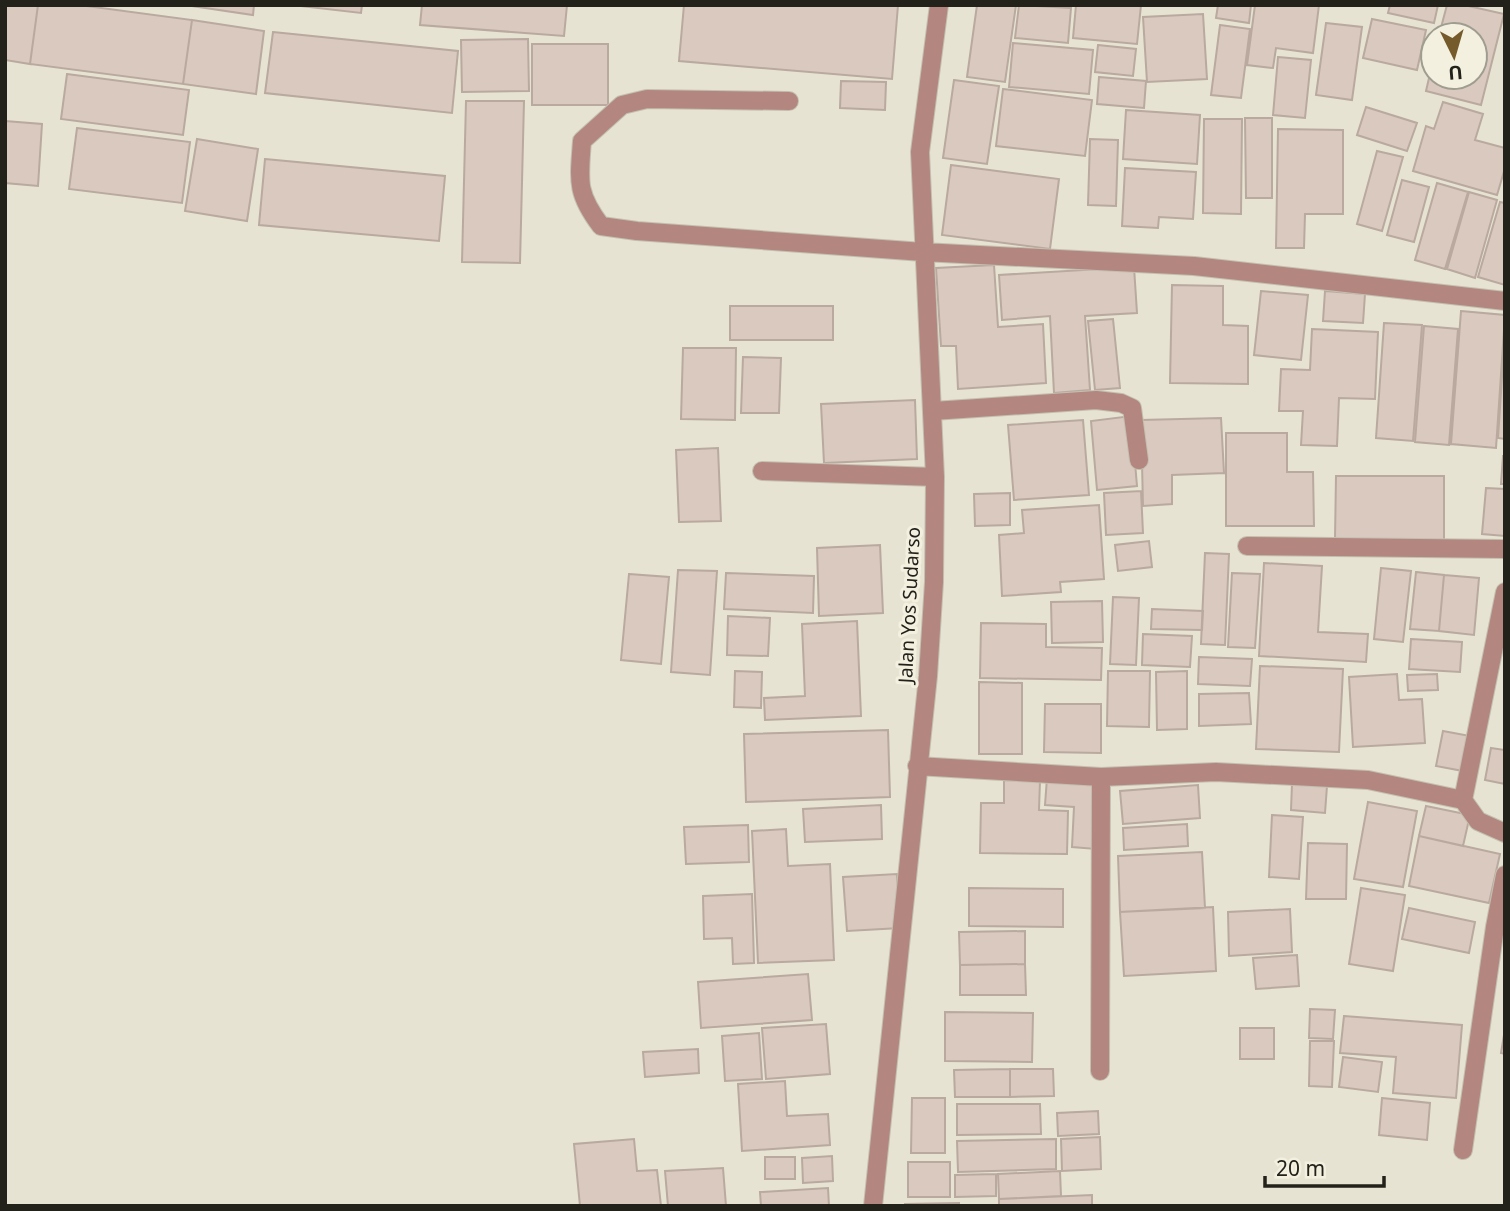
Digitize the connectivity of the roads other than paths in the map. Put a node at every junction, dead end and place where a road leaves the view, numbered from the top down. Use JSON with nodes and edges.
{"nodes":[{"id":1,"x":939,"y":5,"type":"edge"},
{"id":2,"x":789,"y":102,"type":"dead end"},
{"id":3,"x":923,"y":252,"type":"junction"},
{"id":4,"x":1505,"y":301,"type":"edge"},
{"id":5,"x":933,"y":411,"type":"junction"},
{"id":6,"x":1139,"y":460,"type":"dead end"},
{"id":7,"x":762,"y":471,"type":"dead end"},
{"id":8,"x":935,"y":477,"type":"junction"},
{"id":9,"x":1247,"y":546,"type":"dead end"},
{"id":10,"x":1505,"y":549,"type":"edge"},
{"id":11,"x":1505,"y":592,"type":"edge"},
{"id":12,"x":917,"y":766,"type":"junction"},
{"id":13,"x":1101,"y":776,"type":"junction"},
{"id":14,"x":1463,"y":800,"type":"junction"},
{"id":15,"x":1505,"y":834,"type":"edge"},
{"id":16,"x":1505,"y":875,"type":"edge"},
{"id":17,"x":1100,"y":1071,"type":"dead end"},
{"id":18,"x":1463,"y":1150,"type":"dead end"},
{"id":19,"x":873,"y":1206,"type":"edge"}],
"edges":[{"from":1,"to":3,"type":"street","name":"Jalan Yos Sudarso"},
{"from":2,"to":3,"type":"street"},
{"from":3,"to":4,"type":"street"},
{"from":3,"to":5,"type":"street","name":"Jalan Yos Sudarso"},
{"from":5,"to":6,"type":"street"},
{"from":5,"to":8,"type":"street","name":"Jalan Yos Sudarso"},
{"from":7,"to":8,"type":"street"},
{"from":8,"to":12,"type":"street","name":"Jalan Yos Sudarso"},
{"from":9,"to":10,"type":"street"},
{"from":11,"to":14,"type":"street"},
{"from":12,"to":13,"type":"street"},
{"from":12,"to":19,"type":"street","name":"Jalan Yos Sudarso"},
{"from":13,"to":14,"type":"street"},
{"from":13,"to":17,"type":"street"},
{"from":14,"to":15,"type":"street"},
{"from":16,"to":18,"type":"street"}]}
